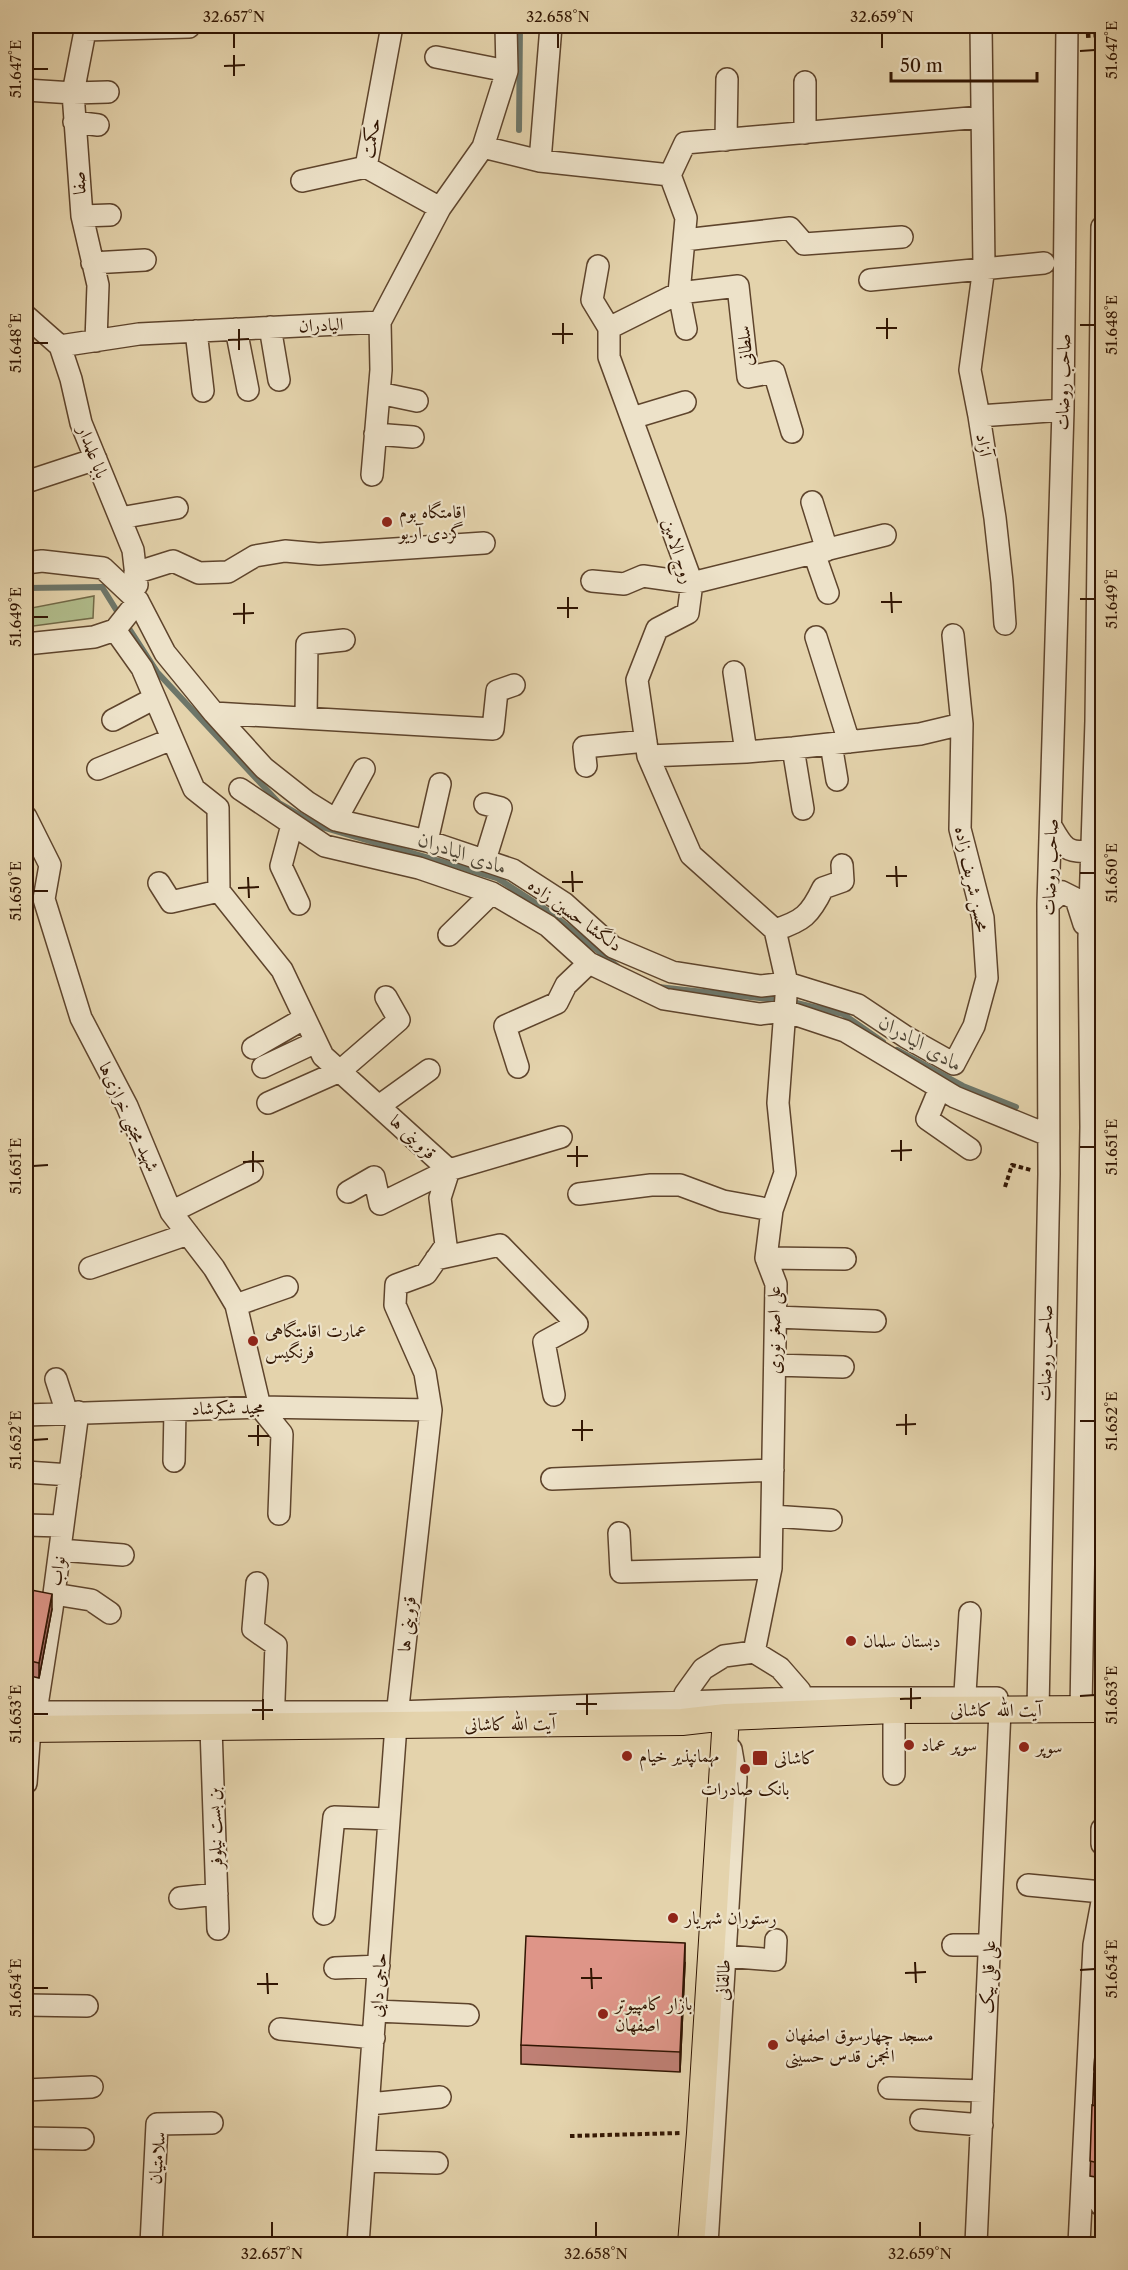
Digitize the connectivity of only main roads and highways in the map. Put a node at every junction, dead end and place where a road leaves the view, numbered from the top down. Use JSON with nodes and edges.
{"nodes":[{"id":1,"x":1092,"y":1705,"type":"edge"},
{"id":2,"x":727,"y":1709,"type":"junction"},
{"id":3,"x":29,"y":1720,"type":"edge"},
{"id":4,"x":691,"y":2244,"type":"edge"}],
"edges":[{"from":1,"to":2,"type":"main road","name":"آیت الله کاشانی"},
{"from":2,"to":3,"type":"main road","name":"آیت الله کاشانی"},
{"from":2,"to":4,"type":"main road","name":"طالقانی"}]}
